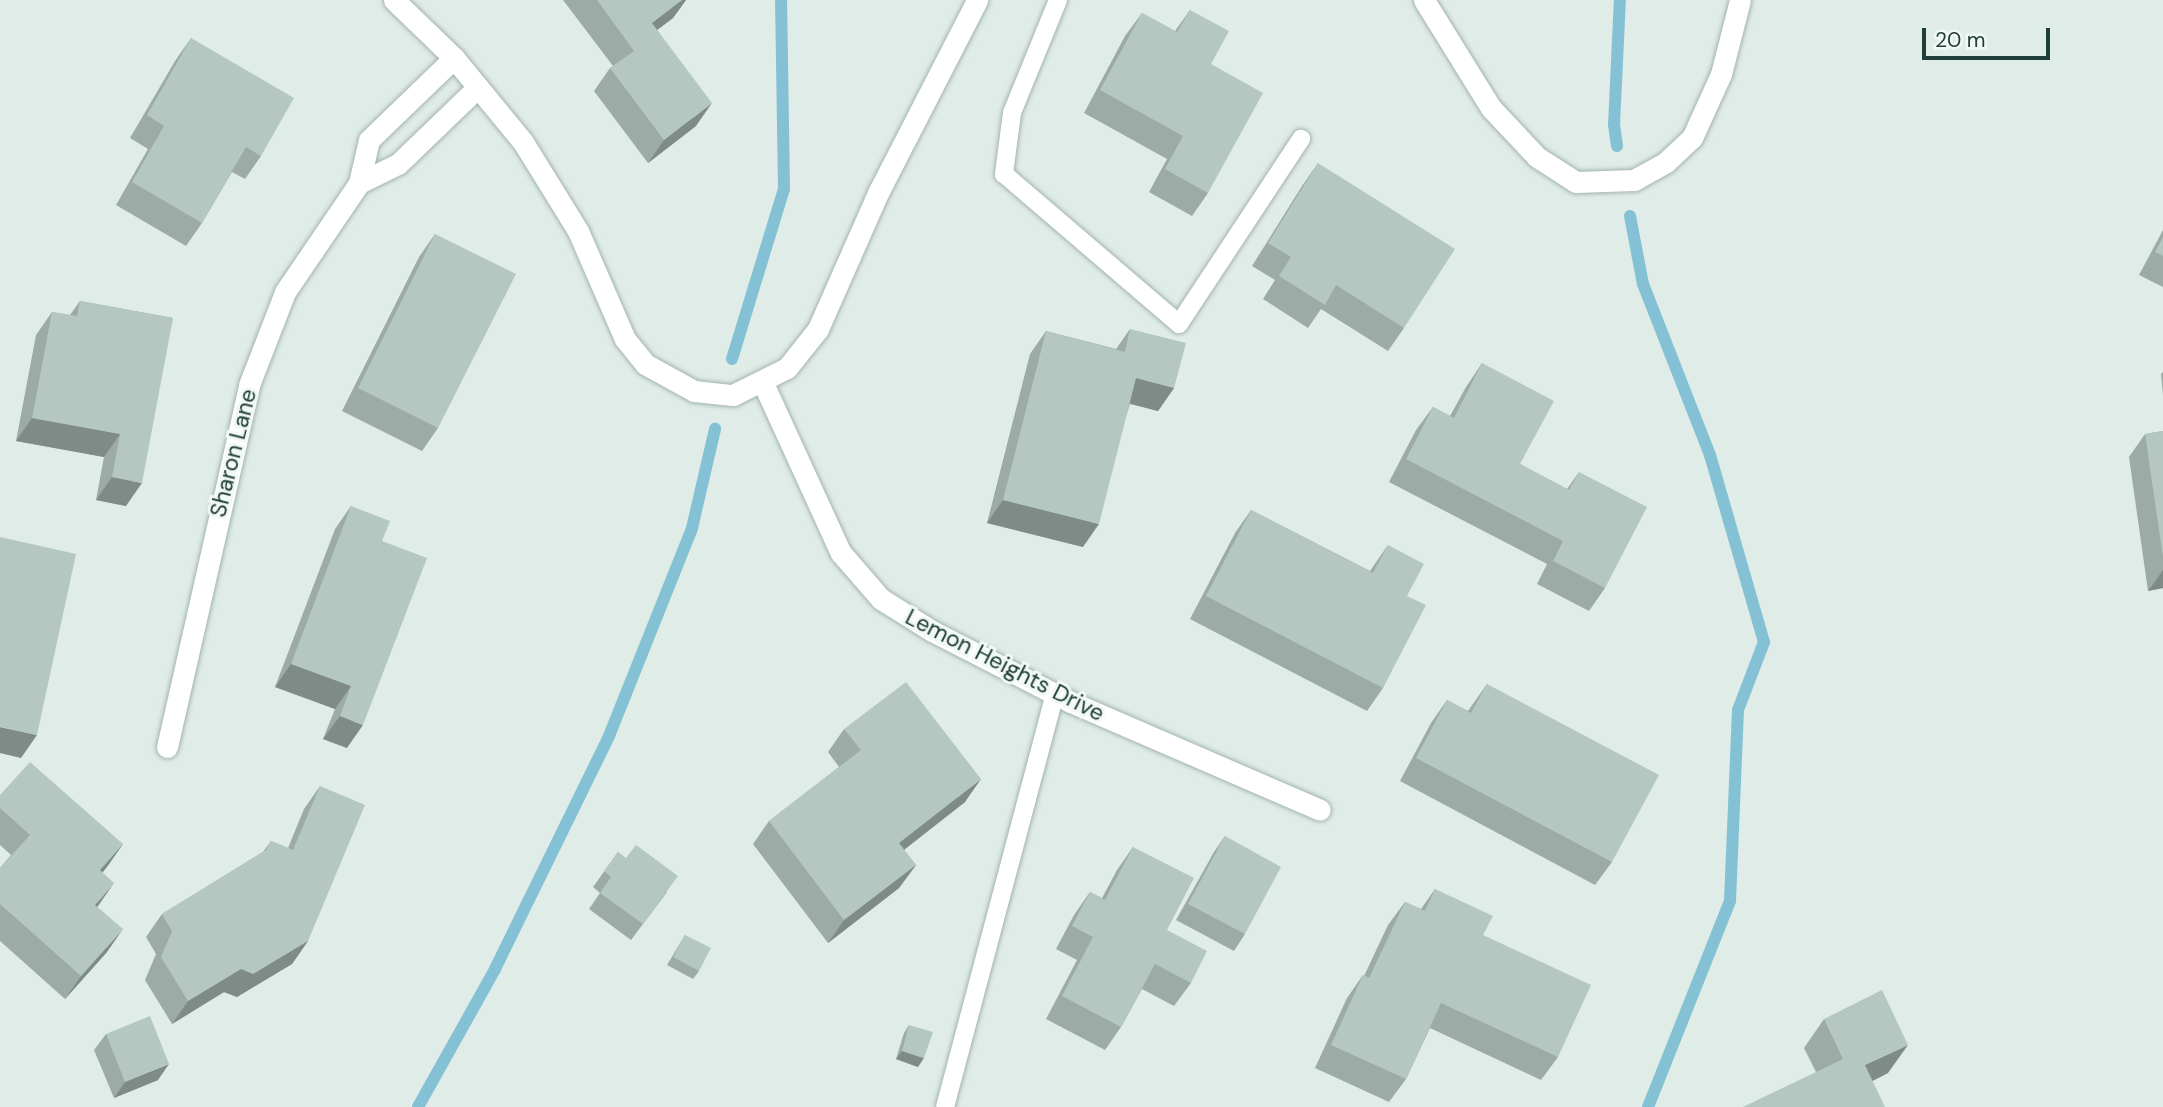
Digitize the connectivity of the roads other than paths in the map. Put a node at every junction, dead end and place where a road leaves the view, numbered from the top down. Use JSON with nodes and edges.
{"nodes":[{"id":1,"x":394,"y":0,"type":"edge"},
{"id":2,"x":977,"y":0,"type":"edge"},
{"id":3,"x":1058,"y":0,"type":"edge"},
{"id":4,"x":1424,"y":0,"type":"edge"},
{"id":5,"x":1740,"y":0,"type":"edge"},
{"id":6,"x":454,"y":58,"type":"junction"},
{"id":7,"x":478,"y":87,"type":"junction"},
{"id":8,"x":1301,"y":139,"type":"dead end"},
{"id":9,"x":359,"y":183,"type":"junction"},
{"id":10,"x":763,"y":383,"type":"junction"},
{"id":11,"x":1055,"y":694,"type":"junction"},
{"id":12,"x":167,"y":747,"type":"dead end"},
{"id":13,"x":1320,"y":810,"type":"dead end"},
{"id":14,"x":945,"y":1107,"type":"edge"}],
"edges":[{"from":1,"to":6,"type":"street"},
{"from":2,"to":10,"type":"street"},
{"from":3,"to":8,"type":"lane"},
{"from":4,"to":5,"type":"street"},
{"from":6,"to":7,"type":"street"},
{"from":6,"to":9,"type":"street","name":"Sharon Lane"},
{"from":7,"to":9,"type":"street","name":"Sharon Lane"},
{"from":7,"to":10,"type":"street"},
{"from":9,"to":12,"type":"street","name":"Sharon Lane"},
{"from":10,"to":11,"type":"street","name":"Lemon Heights Drive"},
{"from":11,"to":13,"type":"street","name":"Lemon Heights Drive"},
{"from":11,"to":14,"type":"lane"}]}
